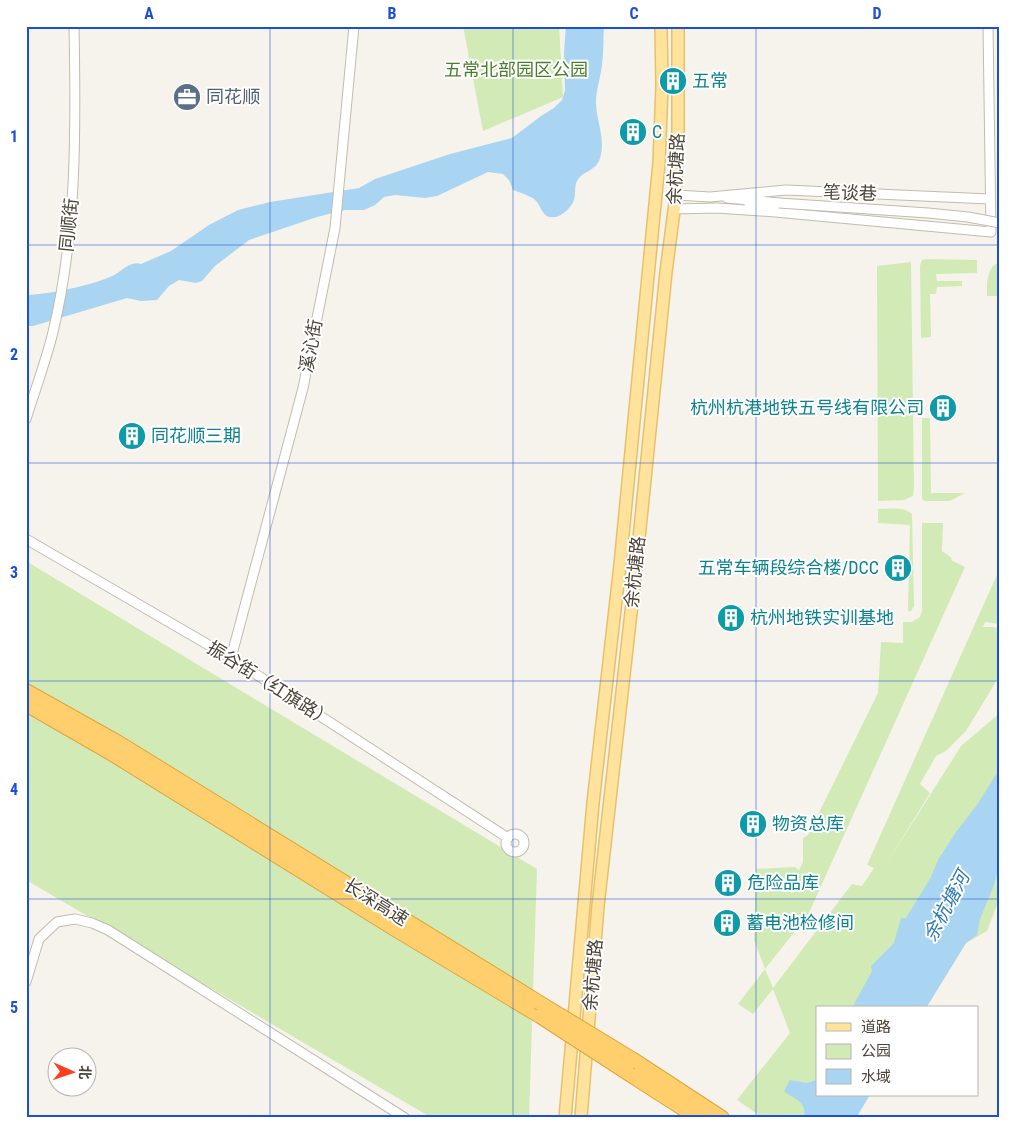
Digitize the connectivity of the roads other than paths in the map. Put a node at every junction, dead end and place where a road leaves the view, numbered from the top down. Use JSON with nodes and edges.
{"nodes":[{"id":1,"x":74,"y":26,"type":"edge"},
{"id":2,"x":354,"y":26,"type":"edge"},
{"id":3,"x":661,"y":26,"type":"edge"},
{"id":4,"x":678,"y":26,"type":"edge"},
{"id":5,"x":988,"y":26,"type":"edge"},
{"id":6,"x":676,"y":195,"type":"junction"},
{"id":7,"x":710,"y":196,"type":"junction"},
{"id":8,"x":990,"y":199,"type":"junction"},
{"id":9,"x":779,"y":203,"type":"junction"},
{"id":10,"x":717,"y":208,"type":"junction"},
{"id":11,"x":674,"y":209,"type":"junction"},
{"id":12,"x":1000,"y":223,"type":"edge"},
{"id":13,"x":26,"y":419,"type":"edge"},
{"id":14,"x":26,"y":539,"type":"edge"},
{"id":15,"x":231,"y":658,"type":"junction"},
{"id":16,"x":26,"y":691,"type":"edge"},
{"id":17,"x":26,"y":704,"type":"edge"},
{"id":18,"x":508,"y":838,"type":"dead end"},
{"id":19,"x":26,"y":982,"type":"edge"},
{"id":20,"x":539,"y":1009,"type":"junction"},
{"id":21,"x":651,"y":1080,"type":"junction"},
{"id":22,"x":404,"y":1118,"type":"edge"},
{"id":23,"x":565,"y":1118,"type":"edge"},
{"id":24,"x":581,"y":1118,"type":"edge"},
{"id":25,"x":689,"y":1118,"type":"edge"},
{"id":26,"x":698,"y":1118,"type":"edge"},
{"id":27,"x":722,"y":1118,"type":"edge"},
{"id":28,"x":734,"y":1118,"type":"edge"}],
"edges":[{"from":1,"to":13,"type":"street","name":"同顺街"},
{"from":2,"to":15,"type":"street","name":"溪沁街"},
{"from":3,"to":23,"type":"main road","name":"余杭塘路"},
{"from":4,"to":6,"type":"main road","name":"余杭塘路"},
{"from":5,"to":8,"type":"street"},
{"from":6,"to":7,"type":"street","name":"笔谈巷"},
{"from":6,"to":11,"type":"main road","name":"余杭塘路"},
{"from":7,"to":8,"type":"street","name":"笔谈巷"},
{"from":7,"to":9,"type":"street","name":"笔谈巷"},
{"from":8,"to":10,"type":"street","name":"笔谈巷"},
{"from":9,"to":10,"type":"street","name":"笔谈巷"},
{"from":9,"to":12,"type":"street","name":"笔谈巷","bridge":true},
{"from":10,"to":11,"type":"street","name":"笔谈巷"},
{"from":11,"to":24,"type":"main road","name":"余杭塘路"},
{"from":14,"to":15,"type":"street","name":"振谷街（红旗路）"},
{"from":15,"to":18,"type":"street","name":"振谷街（红旗路）"},
{"from":16,"to":20,"type":"highway","name":"长深高速"},
{"from":17,"to":20,"type":"highway","name":"长深高速"},
{"from":19,"to":22,"type":"street"},
{"from":20,"to":21,"type":"highway","name":"长深高速","bridge":true},
{"from":21,"to":25,"type":"highway"},
{"from":21,"to":26,"type":"highway","name":"长深高速"},
{"from":21,"to":27,"type":"highway","name":"长深高速"},
{"from":21,"to":28,"type":"highway"}]}
